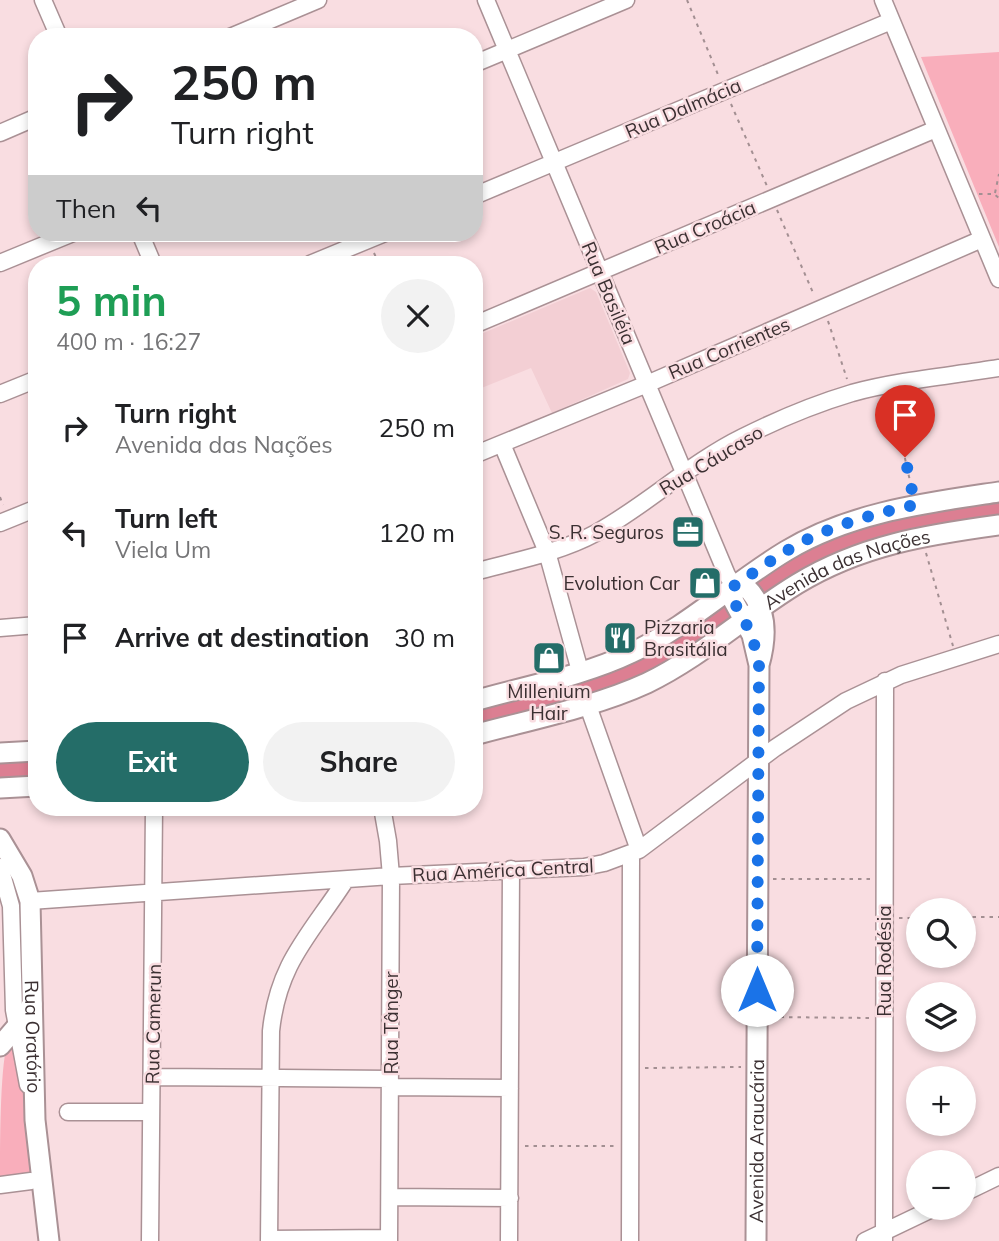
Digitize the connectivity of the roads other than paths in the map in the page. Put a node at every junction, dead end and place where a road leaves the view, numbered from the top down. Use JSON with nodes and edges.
{"nodes":[{"id":1,"x":43,"y":0,"type":"edge"},
{"id":2,"x":318,"y":0,"type":"edge"},
{"id":3,"x":486,"y":0,"type":"edge"},
{"id":4,"x":626,"y":0,"type":"edge"},
{"id":5,"x":883,"y":0,"type":"edge"},
{"id":6,"x":891,"y":21,"type":"junction"},
{"id":7,"x":55,"y":28,"type":"edge"},
{"id":8,"x":251,"y":28,"type":"edge"},
{"id":9,"x":507,"y":50,"type":"junction"},
{"id":10,"x":483,"y":60,"type":"edge"},
{"id":11,"x":28,"y":121,"type":"edge"},
{"id":12,"x":936,"y":129,"type":"junction"},
{"id":13,"x":0,"y":133,"type":"edge"},
{"id":14,"x":554,"y":162,"type":"junction"},
{"id":15,"x":483,"y":192,"type":"edge"},
{"id":16,"x":982,"y":239,"type":"junction"},
{"id":17,"x":50,"y":242,"type":"edge"},
{"id":18,"x":363,"y":242,"type":"edge"},
{"id":19,"x":329,"y":256,"type":"edge"},
{"id":20,"x":0,"y":263,"type":"edge"},
{"id":21,"x":600,"y":272,"type":"junction"},
{"id":22,"x":999,"y":279,"type":"edge"},
{"id":23,"x":483,"y":321,"type":"edge"},
{"id":24,"x":999,"y":368,"type":"edge"},
{"id":25,"x":28,"y":383,"type":"edge"},
{"id":26,"x":647,"y":384,"type":"junction"},
{"id":27,"x":0,"y":394,"type":"edge"},
{"id":28,"x":502,"y":444,"type":"junction"},
{"id":29,"x":483,"y":451,"type":"edge"},
{"id":30,"x":683,"y":473,"type":"junction"},
{"id":31,"x":999,"y":492,"type":"edge"},
{"id":32,"x":28,"y":512,"type":"edge"},
{"id":33,"x":0,"y":523,"type":"edge"},
{"id":34,"x":999,"y":525,"type":"edge"},
{"id":35,"x":547,"y":552,"type":"junction"},
{"id":36,"x":483,"y":570,"type":"edge"},
{"id":37,"x":746,"y":602,"type":"junction"},
{"id":38,"x":28,"y":626,"type":"edge"},
{"id":39,"x":0,"y":628,"type":"edge"},
{"id":40,"x":999,"y":644,"type":"edge"},
{"id":41,"x":580,"y":671,"type":"junction"},
{"id":42,"x":885,"y":681,"type":"junction"},
{"id":43,"x":483,"y":698,"type":"edge"},
{"id":44,"x":587,"y":704,"type":"junction"},
{"id":45,"x":483,"y":733,"type":"edge"},
{"id":46,"x":28,"y":751,"type":"edge"},
{"id":47,"x":0,"y":753,"type":"edge"},
{"id":48,"x":758,"y":762,"type":"junction"},
{"id":49,"x":28,"y":786,"type":"edge"},
{"id":50,"x":0,"y":788,"type":"edge"},
{"id":51,"x":155,"y":816,"type":"edge"},
{"id":52,"x":384,"y":816,"type":"edge"},
{"id":53,"x":0,"y":839,"type":"edge"},
{"id":54,"x":635,"y":852,"type":"junction"},
{"id":55,"x":0,"y":867,"type":"edge"},
{"id":56,"x":511,"y":869,"type":"junction"},
{"id":57,"x":391,"y":876,"type":"junction"},
{"id":58,"x":345,"y":881,"type":"junction"},
{"id":59,"x":154,"y":892,"type":"junction"},
{"id":60,"x":30,"y":901,"type":"junction"},
{"id":61,"x":32,"y":1004,"type":"junction"},
{"id":62,"x":16,"y":1026,"type":"junction"},
{"id":63,"x":0,"y":1046,"type":"edge"},
{"id":64,"x":152,"y":1077,"type":"junction"},
{"id":65,"x":270,"y":1079,"type":"junction"},
{"id":66,"x":390,"y":1083,"type":"junction"},
{"id":67,"x":510,"y":1088,"type":"junction"},
{"id":68,"x":68,"y":1112,"type":"dead end"},
{"id":69,"x":151,"y":1112,"type":"junction"},
{"id":70,"x":35,"y":1120,"type":"junction"},
{"id":71,"x":999,"y":1176,"type":"edge"},
{"id":72,"x":31,"y":1181,"type":"dead end"},
{"id":73,"x":0,"y":1185,"type":"edge"},
{"id":74,"x":976,"y":1187,"type":"edge"},
{"id":75,"x":390,"y":1197,"type":"junction"},
{"id":76,"x":510,"y":1198,"type":"junction"},
{"id":77,"x":913,"y":1220,"type":"edge"},
{"id":78,"x":884,"y":1236,"type":"edge"},
{"id":79,"x":269,"y":1240,"type":"edge"},
{"id":80,"x":389,"y":1240,"type":"edge"},
{"id":81,"x":49,"y":1241,"type":"edge"},
{"id":82,"x":150,"y":1241,"type":"edge"},
{"id":83,"x":509,"y":1241,"type":"edge"},
{"id":84,"x":629,"y":1241,"type":"edge"},
{"id":85,"x":756,"y":1241,"type":"edge"},
{"id":86,"x":865,"y":1241,"type":"edge"}],
"edges":[{"from":1,"to":7,"type":"street"},
{"from":2,"to":8,"type":"street"},
{"from":3,"to":9,"type":"street","name":"Rua Basiléia"},
{"from":4,"to":9,"type":"street"},
{"from":5,"to":6,"type":"street"},
{"from":6,"to":12,"type":"street"},
{"from":6,"to":14,"type":"street","name":"Rua Dalmácia"},
{"from":9,"to":10,"type":"street"},
{"from":9,"to":14,"type":"street","name":"Rua Basiléia"},
{"from":11,"to":13,"type":"street"},
{"from":12,"to":16,"type":"street"},
{"from":12,"to":21,"type":"street","name":"Rua Croácia"},
{"from":14,"to":15,"type":"street","name":"Rua Dalmácia"},
{"from":14,"to":21,"type":"street","name":"Rua Basiléia"},
{"from":16,"to":22,"type":"street"},
{"from":16,"to":26,"type":"street","name":"Rua Corrientes"},
{"from":17,"to":20,"type":"street"},
{"from":18,"to":19,"type":"street"},
{"from":21,"to":23,"type":"street","name":"Rua Croácia"},
{"from":21,"to":26,"type":"street","name":"Rua Basiléia"},
{"from":24,"to":30,"type":"street","name":"Rua Cáucaso"},
{"from":25,"to":27,"type":"street"},
{"from":26,"to":28,"type":"street","name":"Rua Corrientes"},
{"from":26,"to":30,"type":"street","name":"Rua Basiléia"},
{"from":28,"to":29,"type":"street","name":"Rua Corrientes"},
{"from":28,"to":35,"type":"street"},
{"from":30,"to":35,"type":"street","name":"Rua Cáucaso"},
{"from":30,"to":37,"type":"street","name":"Rua Basiléia"},
{"from":31,"to":37,"type":"main road","name":"Avenida das Nações"},
{"from":32,"to":33,"type":"street"},
{"from":34,"to":37,"type":"main road","name":"Avenida das Nações"},
{"from":35,"to":36,"type":"street","name":"Rua Cáucaso"},
{"from":35,"to":41,"type":"street"},
{"from":37,"to":41,"type":"main road","name":"Avenida das Nações"},
{"from":37,"to":44,"type":"main road","name":"Avenida das Nações"},
{"from":37,"to":48,"type":"main road","name":"Avenida Araucária"},
{"from":38,"to":39,"type":"street"},
{"from":40,"to":42,"type":"street","name":"Rua América Central"},
{"from":41,"to":43,"type":"main road","name":"Avenida das Nações"},
{"from":42,"to":48,"type":"street","name":"Rua América Central"},
{"from":42,"to":78,"type":"street","name":"Rua Rodésia"},
{"from":44,"to":45,"type":"main road","name":"Avenida das Nações"},
{"from":44,"to":54,"type":"street"},
{"from":46,"to":47,"type":"main road"},
{"from":48,"to":54,"type":"street","name":"Rua América Central"},
{"from":48,"to":85,"type":"main road","name":"Avenida Araucária"},
{"from":49,"to":50,"type":"main road"},
{"from":51,"to":59,"type":"street","name":"Rua Camerun"},
{"from":52,"to":57,"type":"street","name":"Rua Tânger"},
{"from":53,"to":60,"type":"main road","name":"Rua Oratório"},
{"from":54,"to":56,"type":"street","name":"Rua América Central"},
{"from":54,"to":84,"type":"street"},
{"from":55,"to":62,"type":"street"},
{"from":56,"to":57,"type":"street","name":"Rua América Central"},
{"from":56,"to":67,"type":"street"},
{"from":57,"to":58,"type":"street","name":"Rua América Central"},
{"from":57,"to":66,"type":"street","name":"Rua Tânger"},
{"from":58,"to":59,"type":"street","name":"Rua América Central"},
{"from":58,"to":65,"type":"street"},
{"from":59,"to":60,"type":"street","name":"Rua América Central"},
{"from":59,"to":64,"type":"street","name":"Rua Camerun"},
{"from":60,"to":61,"type":"main road","name":"Rua Oratório"},
{"from":61,"to":62,"type":"main road"},
{"from":61,"to":70,"type":"main road","name":"Rua Oratório"},
{"from":62,"to":63,"type":"main road"},
{"from":62,"to":70,"type":"street"},
{"from":64,"to":65,"type":"street"},
{"from":64,"to":69,"type":"street","name":"Rua Camerun"},
{"from":65,"to":66,"type":"street"},
{"from":65,"to":79,"type":"street"},
{"from":66,"to":67,"type":"street"},
{"from":66,"to":75,"type":"street","name":"Rua Tânger"},
{"from":67,"to":76,"type":"street"},
{"from":68,"to":69,"type":"street"},
{"from":69,"to":82,"type":"street","name":"Rua Camerun"},
{"from":70,"to":81,"type":"main road","name":"Rua Oratório"},
{"from":71,"to":74,"type":"street"},
{"from":72,"to":73,"type":"street"},
{"from":75,"to":76,"type":"street"},
{"from":75,"to":80,"type":"street","name":"Rua Tânger"},
{"from":76,"to":83,"type":"street"},
{"from":77,"to":78,"type":"street"},
{"from":78,"to":86,"type":"street"},
{"from":79,"to":80,"type":"street"}]}
